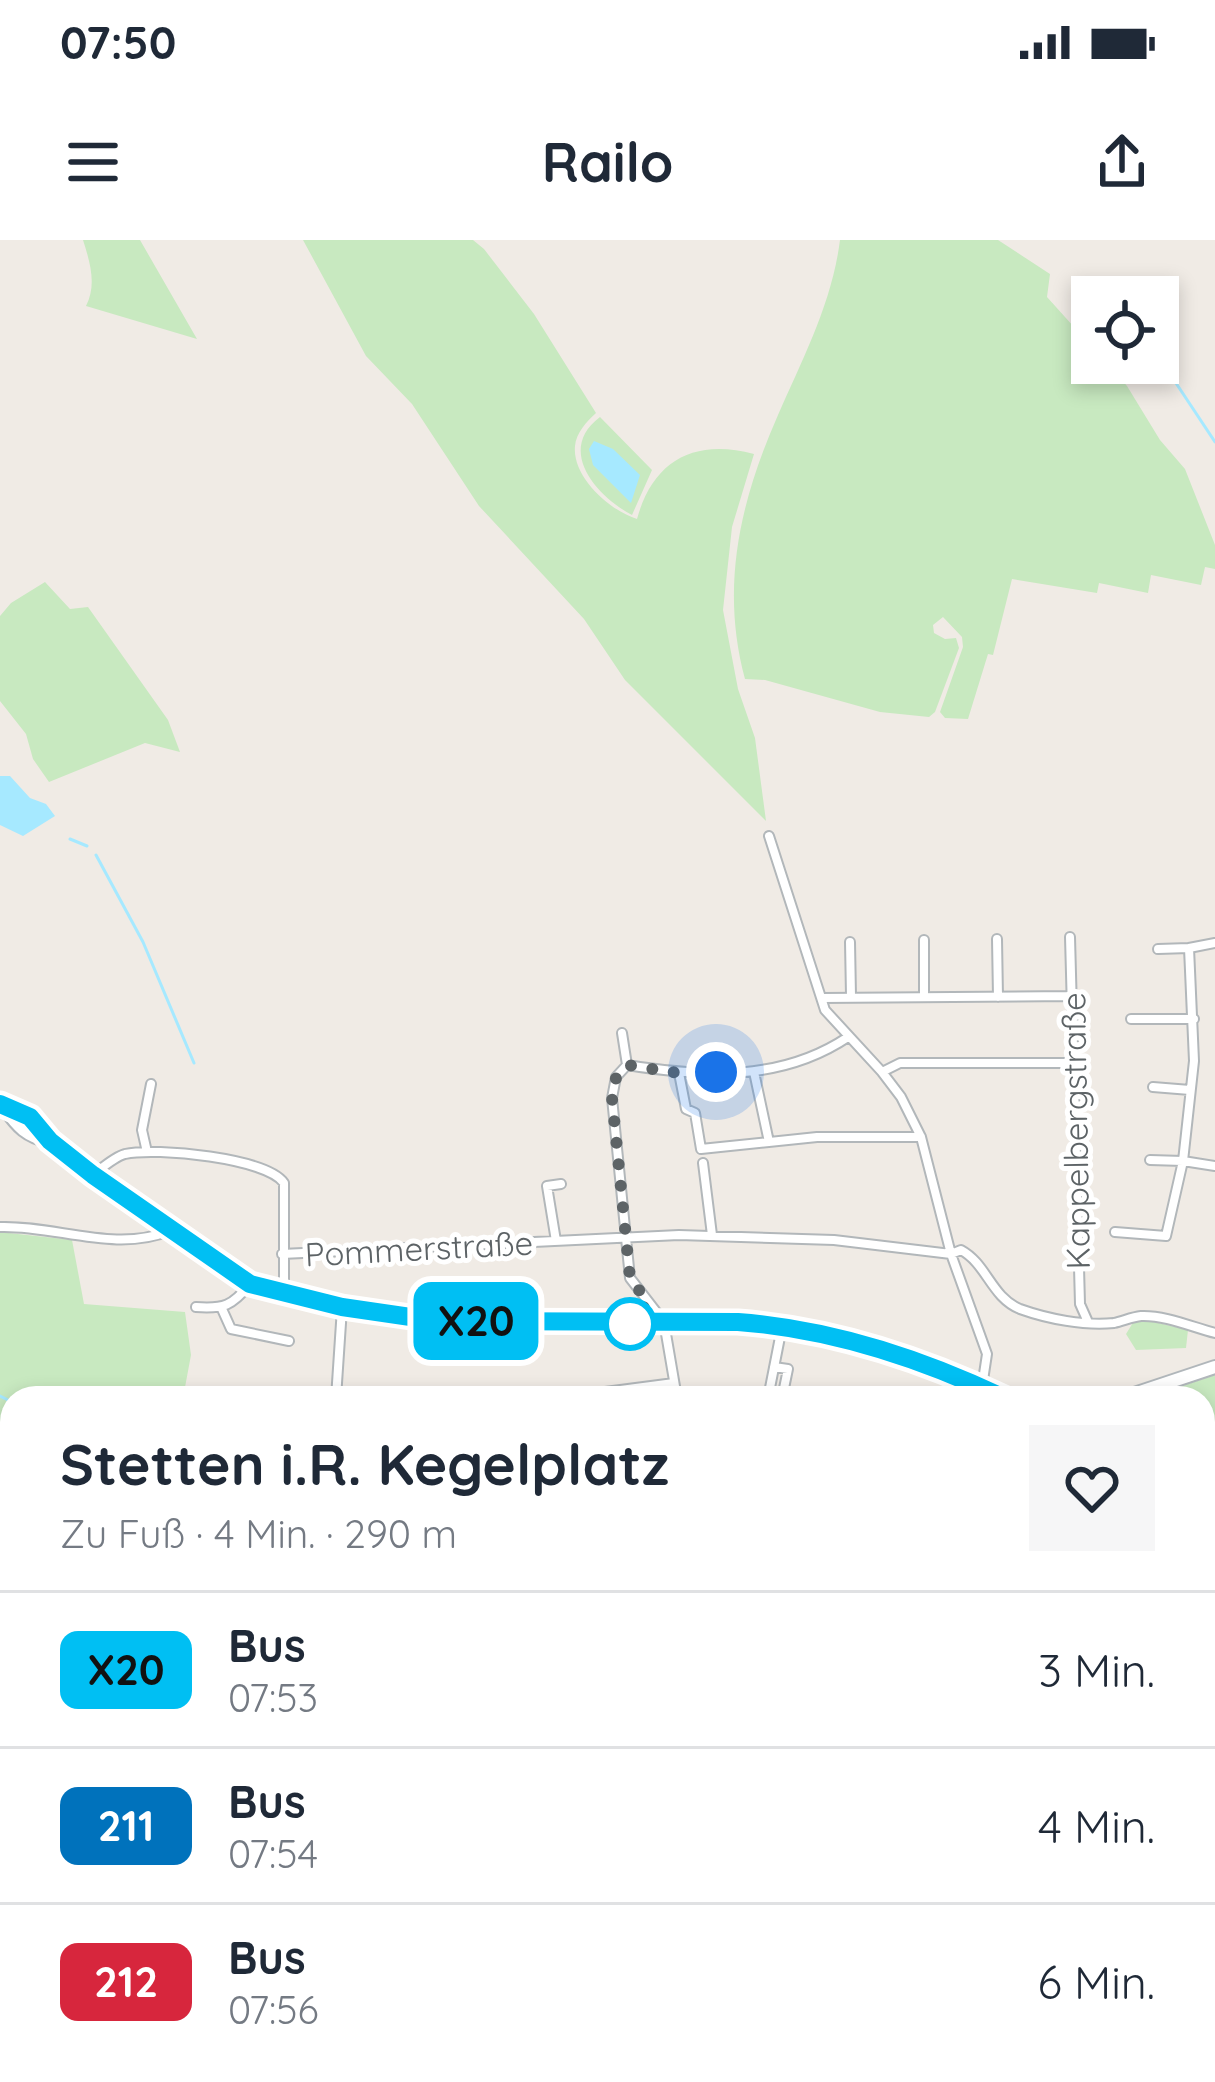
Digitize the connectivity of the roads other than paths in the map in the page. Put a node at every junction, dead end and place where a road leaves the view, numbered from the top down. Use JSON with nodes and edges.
{"nodes":[{"id":1,"x":769,"y":836,"type":"dead end"},
{"id":2,"x":1070,"y":938,"type":"dead end"},
{"id":3,"x":997,"y":939,"type":"dead end"},
{"id":4,"x":924,"y":940,"type":"dead end"},
{"id":5,"x":850,"y":942,"type":"dead end"},
{"id":6,"x":1215,"y":943,"type":"edge"},
{"id":7,"x":1189,"y":949,"type":"junction"},
{"id":8,"x":1158,"y":950,"type":"dead end"},
{"id":9,"x":851,"y":996,"type":"junction"},
{"id":10,"x":1072,"y":996,"type":"junction"},
{"id":11,"x":998,"y":997,"type":"junction"},
{"id":12,"x":821,"y":998,"type":"junction"},
{"id":13,"x":924,"y":998,"type":"junction"},
{"id":14,"x":1131,"y":1019,"type":"dead end"},
{"id":15,"x":1193,"y":1019,"type":"junction"},
{"id":16,"x":622,"y":1033,"type":"dead end"},
{"id":17,"x":848,"y":1037,"type":"junction"},
{"id":18,"x":1074,"y":1063,"type":"junction"},
{"id":19,"x":627,"y":1065,"type":"junction"},
{"id":20,"x":754,"y":1072,"type":"junction"},
{"id":21,"x":882,"y":1072,"type":"junction"},
{"id":22,"x":679,"y":1073,"type":"junction"},
{"id":23,"x":151,"y":1084,"type":"dead end"},
{"id":24,"x":1154,"y":1088,"type":"dead end"},
{"id":25,"x":1190,"y":1090,"type":"junction"},
{"id":26,"x":3,"y":1106,"type":"edge"},
{"id":27,"x":921,"y":1137,"type":"junction"},
{"id":28,"x":770,"y":1142,"type":"junction"},
{"id":29,"x":147,"y":1152,"type":"junction"},
{"id":30,"x":1150,"y":1160,"type":"dead end"},
{"id":31,"x":1184,"y":1161,"type":"junction"},
{"id":32,"x":704,"y":1162,"type":"dead end"},
{"id":33,"x":1215,"y":1166,"type":"edge"},
{"id":34,"x":93,"y":1175,"type":"junction"},
{"id":35,"x":561,"y":1184,"type":"dead end"},
{"id":36,"x":0,"y":1227,"type":"edge"},
{"id":37,"x":170,"y":1231,"type":"junction"},
{"id":38,"x":1115,"y":1232,"type":"dead end"},
{"id":39,"x":712,"y":1235,"type":"junction"},
{"id":40,"x":627,"y":1240,"type":"junction"},
{"id":41,"x":556,"y":1241,"type":"junction"},
{"id":42,"x":951,"y":1254,"type":"junction"},
{"id":43,"x":282,"y":1255,"type":"junction"},
{"id":44,"x":250,"y":1284,"type":"junction"},
{"id":45,"x":284,"y":1294,"type":"junction"},
{"id":46,"x":196,"y":1307,"type":"dead end"},
{"id":47,"x":342,"y":1307,"type":"junction"},
{"id":48,"x":222,"y":1309,"type":"junction"},
{"id":49,"x":664,"y":1322,"type":"junction"},
{"id":50,"x":1088,"y":1322,"type":"junction"},
{"id":51,"x":782,"y":1325,"type":"junction"},
{"id":52,"x":1215,"y":1333,"type":"edge"},
{"id":53,"x":290,"y":1341,"type":"dead end"},
{"id":54,"x":1215,"y":1366,"type":"edge"},
{"id":55,"x":774,"y":1367,"type":"junction"},
{"id":56,"x":674,"y":1383,"type":"junction"},
{"id":57,"x":337,"y":1386,"type":"edge"},
{"id":58,"x":651,"y":1386,"type":"edge"},
{"id":59,"x":675,"y":1386,"type":"edge"},
{"id":60,"x":770,"y":1386,"type":"edge"},
{"id":61,"x":785,"y":1386,"type":"edge"},
{"id":62,"x":977,"y":1386,"type":"edge"},
{"id":63,"x":982,"y":1386,"type":"edge"},
{"id":64,"x":1157,"y":1386,"type":"edge"}],
"edges":[{"from":1,"to":12,"type":"street"},
{"from":2,"to":10,"type":"street","name":"Kappelbergstraße"},
{"from":3,"to":11,"type":"street"},
{"from":4,"to":13,"type":"street"},
{"from":5,"to":9,"type":"street"},
{"from":6,"to":7,"type":"street"},
{"from":7,"to":8,"type":"street"},
{"from":7,"to":15,"type":"street"},
{"from":9,"to":12,"type":"street"},
{"from":9,"to":13,"type":"street"},
{"from":10,"to":11,"type":"street"},
{"from":10,"to":18,"type":"street","name":"Kappelbergstraße"},
{"from":11,"to":13,"type":"street"},
{"from":12,"to":17,"type":"street"},
{"from":14,"to":15,"type":"street"},
{"from":15,"to":25,"type":"street"},
{"from":16,"to":19,"type":"street"},
{"from":17,"to":20,"type":"street"},
{"from":17,"to":21,"type":"street"},
{"from":18,"to":21,"type":"street"},
{"from":18,"to":50,"type":"street","name":"Kappelbergstraße"},
{"from":19,"to":22,"type":"street"},
{"from":19,"to":40,"type":"street"},
{"from":20,"to":22,"type":"street"},
{"from":20,"to":28,"type":"street"},
{"from":21,"to":27,"type":"street"},
{"from":22,"to":28,"type":"street"},
{"from":23,"to":29,"type":"street"},
{"from":24,"to":25,"type":"street"},
{"from":25,"to":31,"type":"street"},
{"from":26,"to":34,"type":"main road"},
{"from":27,"to":28,"type":"street"},
{"from":27,"to":42,"type":"street"},
{"from":29,"to":34,"type":"street"},
{"from":29,"to":43,"type":"street"},
{"from":30,"to":31,"type":"street"},
{"from":31,"to":33,"type":"street"},
{"from":31,"to":38,"type":"street"},
{"from":32,"to":39,"type":"street"},
{"from":34,"to":37,"type":"main road"},
{"from":35,"to":41,"type":"street","name":"Pommerstraße"},
{"from":36,"to":37,"type":"street"},
{"from":37,"to":44,"type":"main road"},
{"from":39,"to":40,"type":"street","name":"Pommerstraße"},
{"from":39,"to":42,"type":"street","name":"Pommerstraße"},
{"from":40,"to":41,"type":"street","name":"Pommerstraße"},
{"from":40,"to":49,"type":"street"},
{"from":41,"to":43,"type":"street","name":"Pommerstraße"},
{"from":42,"to":50,"type":"street"},
{"from":42,"to":63,"type":"street"},
{"from":43,"to":45,"type":"street"},
{"from":44,"to":45,"type":"main road"},
{"from":44,"to":48,"type":"street"},
{"from":45,"to":47,"type":"main road"},
{"from":46,"to":48,"type":"street"},
{"from":47,"to":49,"type":"main road"},
{"from":47,"to":57,"type":"street"},
{"from":48,"to":53,"type":"street"},
{"from":49,"to":51,"type":"main road"},
{"from":49,"to":56,"type":"street"},
{"from":50,"to":52,"type":"street"},
{"from":51,"to":55,"type":"street"},
{"from":51,"to":62,"type":"main road"},
{"from":54,"to":64,"type":"main road"},
{"from":55,"to":60,"type":"street"},
{"from":55,"to":61,"type":"street"},
{"from":56,"to":58,"type":"street"},
{"from":56,"to":59,"type":"street"}]}
